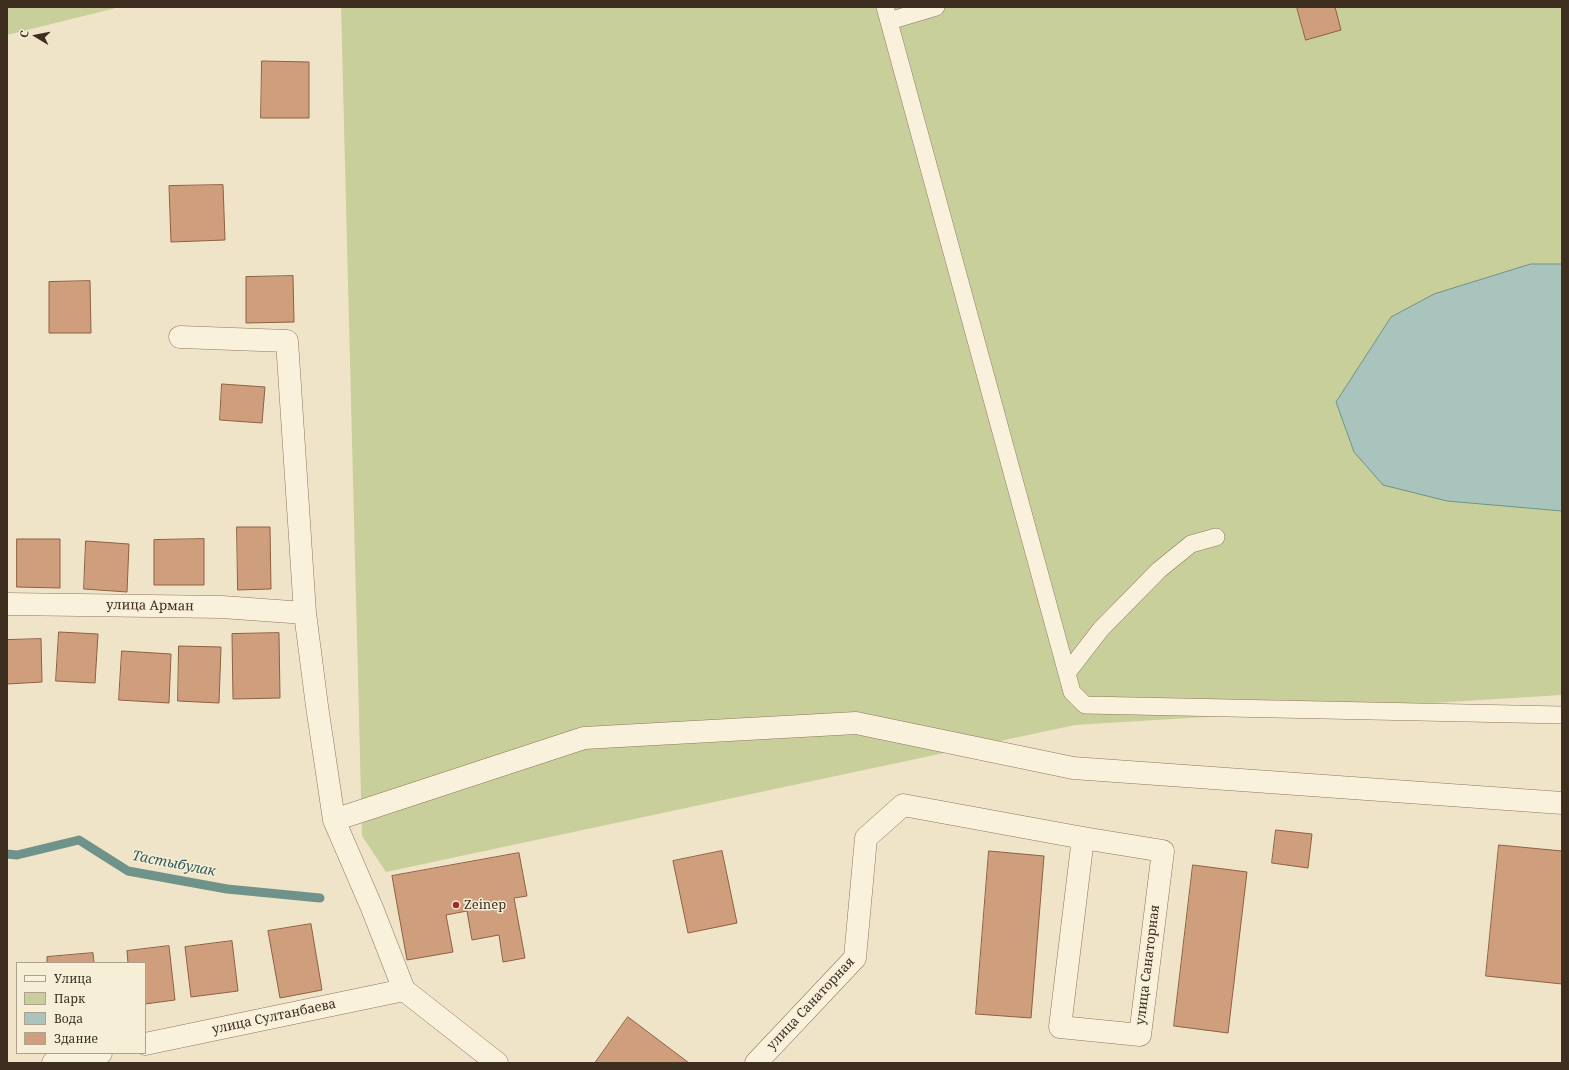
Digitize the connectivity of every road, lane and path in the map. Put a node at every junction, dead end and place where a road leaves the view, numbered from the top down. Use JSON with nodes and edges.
{"nodes":[{"id":1,"x":936,"y":7,"type":"edge"},
{"id":2,"x":887,"y":14,"type":"edge"},
{"id":3,"x":180,"y":337,"type":"dead end"},
{"id":4,"x":1216,"y":537,"type":"dead end"},
{"id":5,"x":7,"y":604,"type":"edge"},
{"id":6,"x":299,"y":612,"type":"junction"},
{"id":7,"x":1067,"y":674,"type":"junction"},
{"id":8,"x":1562,"y":715,"type":"edge"},
{"id":9,"x":1562,"y":803,"type":"edge"},
{"id":10,"x":334,"y":820,"type":"junction"},
{"id":11,"x":1083,"y":838,"type":"junction"},
{"id":12,"x":404,"y":990,"type":"junction"},
{"id":13,"x":146,"y":1044,"type":"edge"},
{"id":14,"x":96,"y":1054,"type":"edge"},
{"id":15,"x":53,"y":1063,"type":"edge"},
{"id":16,"x":497,"y":1063,"type":"edge"},
{"id":17,"x":756,"y":1063,"type":"edge"}],
"edges":[{"from":1,"to":2,"type":"lane"},
{"from":2,"to":7,"type":"lane"},
{"from":3,"to":6,"type":"street"},
{"from":4,"to":7,"type":"lane"},
{"from":5,"to":6,"type":"street","name":"улица Арман"},
{"from":6,"to":10,"type":"street"},
{"from":7,"to":8,"type":"lane"},
{"from":9,"to":10,"type":"street"},
{"from":10,"to":12,"type":"street"},
{"from":11,"to":11,"type":"street","name":"улица Санаторная"},
{"from":11,"to":17,"type":"street","name":"улица Санаторная"},
{"from":12,"to":13,"type":"street","name":"улица Султанбаева"},
{"from":12,"to":16,"type":"street"},
{"from":14,"to":15,"type":"street"}]}
